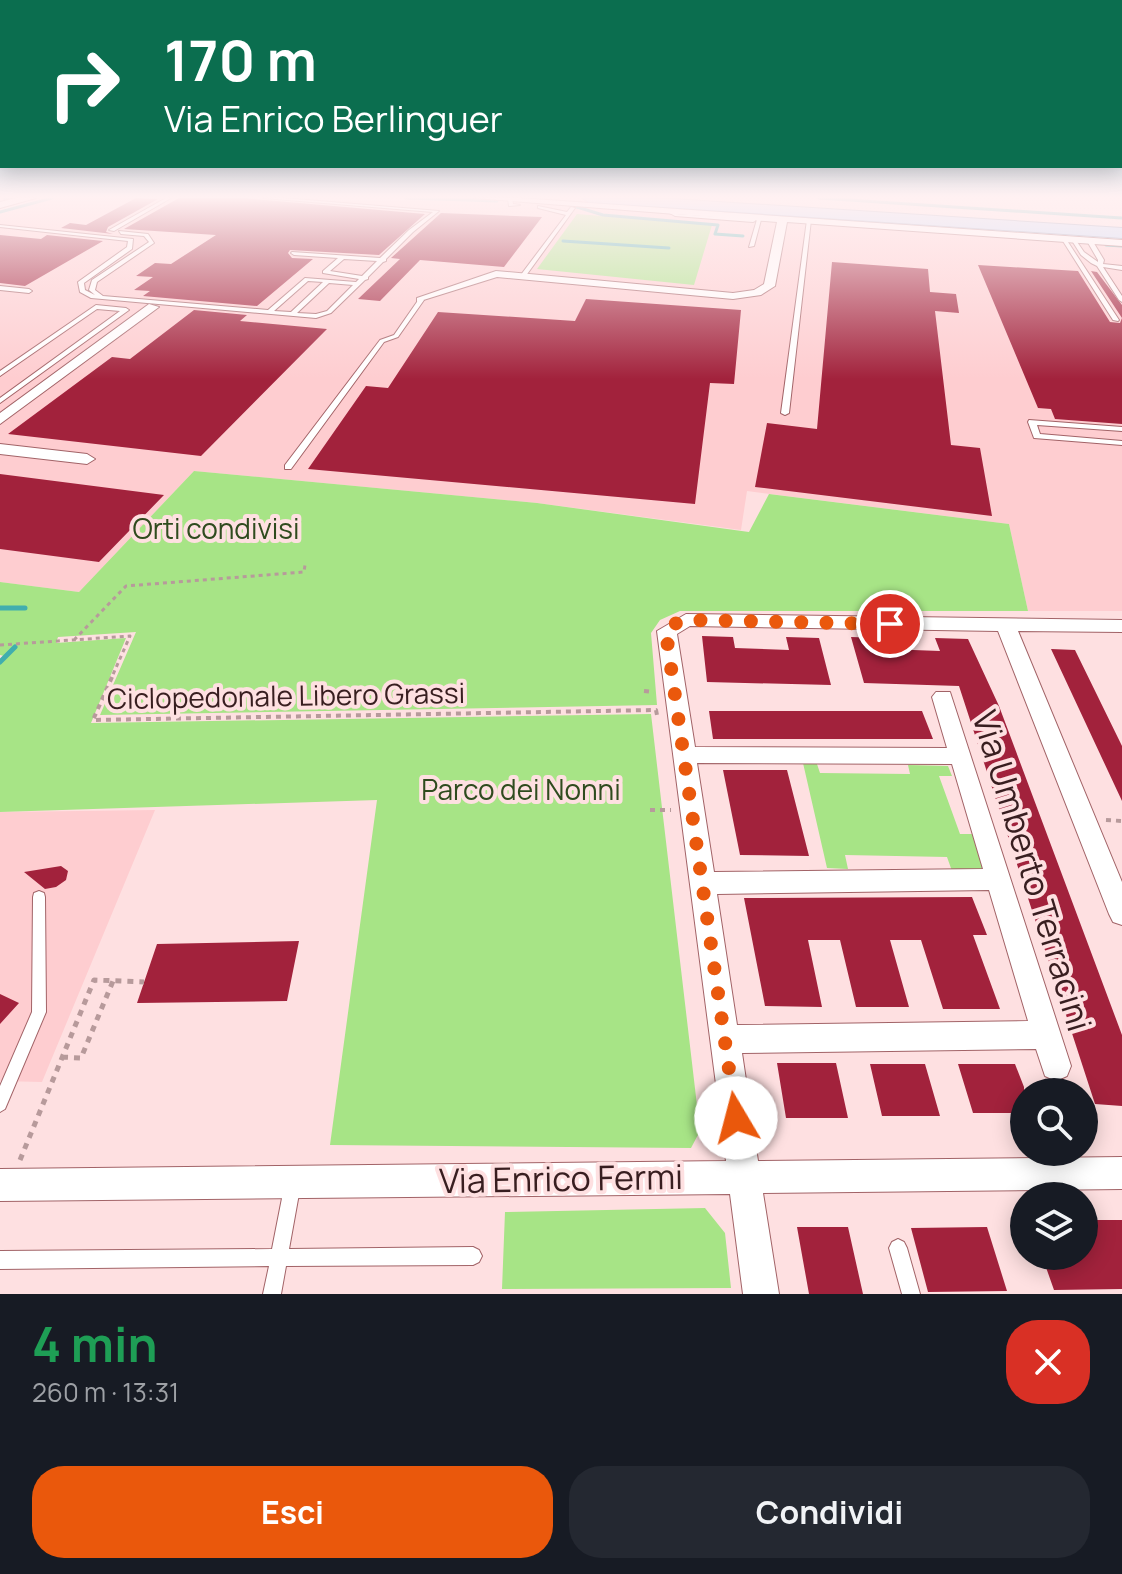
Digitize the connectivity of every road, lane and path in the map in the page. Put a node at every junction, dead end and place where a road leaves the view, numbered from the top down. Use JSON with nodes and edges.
{"nodes":[{"id":1,"x":115,"y":258,"type":"edge"},
{"id":2,"x":128,"y":258,"type":"edge"},
{"id":3,"x":341,"y":258,"type":"edge"},
{"id":4,"x":362,"y":258,"type":"edge"},
{"id":5,"x":536,"y":258,"type":"edge"},
{"id":6,"x":775,"y":258,"type":"edge"},
{"id":7,"x":804,"y":258,"type":"edge"},
{"id":8,"x":1079,"y":258,"type":"edge"},
{"id":9,"x":1084,"y":258,"type":"edge"},
{"id":10,"x":1100,"y":258,"type":"edge"},
{"id":11,"x":384,"y":260,"type":"joint"},
{"id":12,"x":1100,"y":267,"type":"junction"},
{"id":13,"x":1122,"y":268,"type":"edge"},
{"id":14,"x":523,"y":276,"type":"junction"},
{"id":15,"x":366,"y":278,"type":"junction"},
{"id":16,"x":328,"y":281,"type":"junction"},
{"id":17,"x":359,"y":284,"type":"junction"},
{"id":18,"x":0,"y":288,"type":"edge"},
{"id":19,"x":29,"y":291,"type":"dead end"},
{"id":20,"x":107,"y":299,"type":"junction"},
{"id":21,"x":421,"y":300,"type":"joint"},
{"id":22,"x":1122,"y":300,"type":"edge"},
{"id":23,"x":153,"y":307,"type":"dead end"},
{"id":24,"x":269,"y":312,"type":"junction"},
{"id":25,"x":292,"y":314,"type":"junction"},
{"id":26,"x":1116,"y":320,"type":"dead end"},
{"id":27,"x":74,"y":348,"type":"junction"},
{"id":28,"x":95,"y":350,"type":"junction"},
{"id":29,"x":0,"y":374,"type":"edge"},
{"id":30,"x":20,"y":387,"type":"junction"},
{"id":31,"x":42,"y":389,"type":"junction"},
{"id":32,"x":0,"y":401,"type":"edge"},
{"id":33,"x":785,"y":413,"type":"dead end"},
{"id":34,"x":0,"y":420,"type":"edge"},
{"id":35,"x":1122,"y":429,"type":"edge"},
{"id":36,"x":1122,"y":443,"type":"edge"},
{"id":37,"x":0,"y":449,"type":"edge"},
{"id":38,"x":87,"y":459,"type":"dead end"},
{"id":39,"x":288,"y":467,"type":"dead end"},
{"id":40,"x":305,"y":565,"type":"dead end"},
{"id":41,"x":1006,"y":625,"type":"junction"},
{"id":42,"x":1122,"y":626,"type":"edge"},
{"id":43,"x":74,"y":640,"type":"junction"},
{"id":44,"x":0,"y":645,"type":"edge"},
{"id":45,"x":943,"y":697,"type":"dead end"},
{"id":46,"x":658,"y":725,"type":"dead end"},
{"id":47,"x":683,"y":755,"type":"junction"},
{"id":48,"x":961,"y":756,"type":"junction"},
{"id":49,"x":650,"y":810,"type":"dead end"},
{"id":50,"x":671,"y":810,"type":"dead end"},
{"id":51,"x":999,"y":879,"type":"junction"},
{"id":52,"x":703,"y":883,"type":"junction"},
{"id":53,"x":39,"y":897,"type":"dead end"},
{"id":54,"x":1122,"y":914,"type":"edge"},
{"id":55,"x":113,"y":981,"type":"junction"},
{"id":56,"x":144,"y":982,"type":"dead end"},
{"id":57,"x":1047,"y":1035,"type":"junction"},
{"id":58,"x":725,"y":1039,"type":"junction"},
{"id":59,"x":62,"y":1057,"type":"junction"},
{"id":60,"x":1056,"y":1066,"type":"dead end"},
{"id":61,"x":0,"y":1104,"type":"edge"},
{"id":62,"x":10,"y":1173,"type":"edge"},
{"id":63,"x":1122,"y":1173,"type":"edge"},
{"id":64,"x":744,"y":1177,"type":"junction"},
{"id":65,"x":293,"y":1182,"type":"junction"},
{"id":66,"x":898,"y":1248,"type":"dead end"},
{"id":67,"x":473,"y":1256,"type":"dead end"},
{"id":68,"x":279,"y":1258,"type":"junction"},
{"id":69,"x":0,"y":1260,"type":"edge"},
{"id":70,"x":272,"y":1294,"type":"edge"},
{"id":71,"x":761,"y":1294,"type":"edge"},
{"id":72,"x":911,"y":1294,"type":"edge"}],
"edges":[{"from":1,"to":20,"type":"lane"},
{"from":2,"to":20,"type":"lane"},
{"from":3,"to":15,"type":"lane"},
{"from":4,"to":11,"type":"lane"},
{"from":5,"to":14,"type":"lane"},
{"from":6,"to":14,"type":"street"},
{"from":7,"to":33,"type":"lane"},
{"from":8,"to":26,"type":"lane"},
{"from":9,"to":12,"type":"lane"},
{"from":10,"to":12,"type":"lane"},
{"from":11,"to":15,"type":"lane"},
{"from":12,"to":13,"type":"lane"},
{"from":12,"to":22,"type":"lane"},
{"from":14,"to":21,"type":"street"},
{"from":15,"to":17,"type":"lane"},
{"from":16,"to":17,"type":"lane"},
{"from":16,"to":24,"type":"lane"},
{"from":16,"to":25,"type":"lane"},
{"from":17,"to":25,"type":"lane"},
{"from":18,"to":19,"type":"lane"},
{"from":20,"to":24,"type":"lane"},
{"from":21,"to":39,"type":"lane"},
{"from":23,"to":28,"type":"street"},
{"from":24,"to":25,"type":"lane"},
{"from":27,"to":28,"type":"lane"},
{"from":27,"to":29,"type":"lane"},
{"from":27,"to":30,"type":"lane"},
{"from":28,"to":31,"type":"street"},
{"from":30,"to":31,"type":"lane"},
{"from":30,"to":32,"type":"lane"},
{"from":31,"to":34,"type":"street"},
{"from":35,"to":36,"type":"lane"},
{"from":37,"to":38,"type":"street"},
{"from":40,"to":43,"type":"path"},
{"from":41,"to":42,"type":"street"},
{"from":41,"to":47,"type":"street"},
{"from":41,"to":54,"type":"street"},
{"from":43,"to":44,"type":"path","name":"Ciclopedonale Libero Grassi"},
{"from":43,"to":46,"type":"path","name":"Ciclopedonale Libero Grassi"},
{"from":45,"to":48,"type":"street","name":"Via Umberto Terracini"},
{"from":47,"to":48,"type":"street"},
{"from":47,"to":52,"type":"street"},
{"from":48,"to":51,"type":"street","name":"Via Umberto Terracini"},
{"from":49,"to":50,"type":"path"},
{"from":51,"to":52,"type":"street"},
{"from":51,"to":57,"type":"street","name":"Via Umberto Terracini"},
{"from":52,"to":58,"type":"street"},
{"from":53,"to":61,"type":"lane"},
{"from":55,"to":56,"type":"path"},
{"from":55,"to":59,"type":"path"},
{"from":55,"to":59,"type":"path"},
{"from":57,"to":58,"type":"street"},
{"from":57,"to":60,"type":"street","name":"Via Umberto Terracini"},
{"from":58,"to":64,"type":"street"},
{"from":59,"to":62,"type":"path"},
{"from":62,"to":65,"type":"street","name":"Via Enrico Fermi"},
{"from":63,"to":64,"type":"street","name":"Via Enrico Fermi"},
{"from":64,"to":65,"type":"street","name":"Via Enrico Fermi"},
{"from":64,"to":71,"type":"street"},
{"from":65,"to":68,"type":"lane"},
{"from":66,"to":72,"type":"lane"},
{"from":67,"to":68,"type":"lane"},
{"from":68,"to":69,"type":"lane"},
{"from":68,"to":70,"type":"lane"}]}
